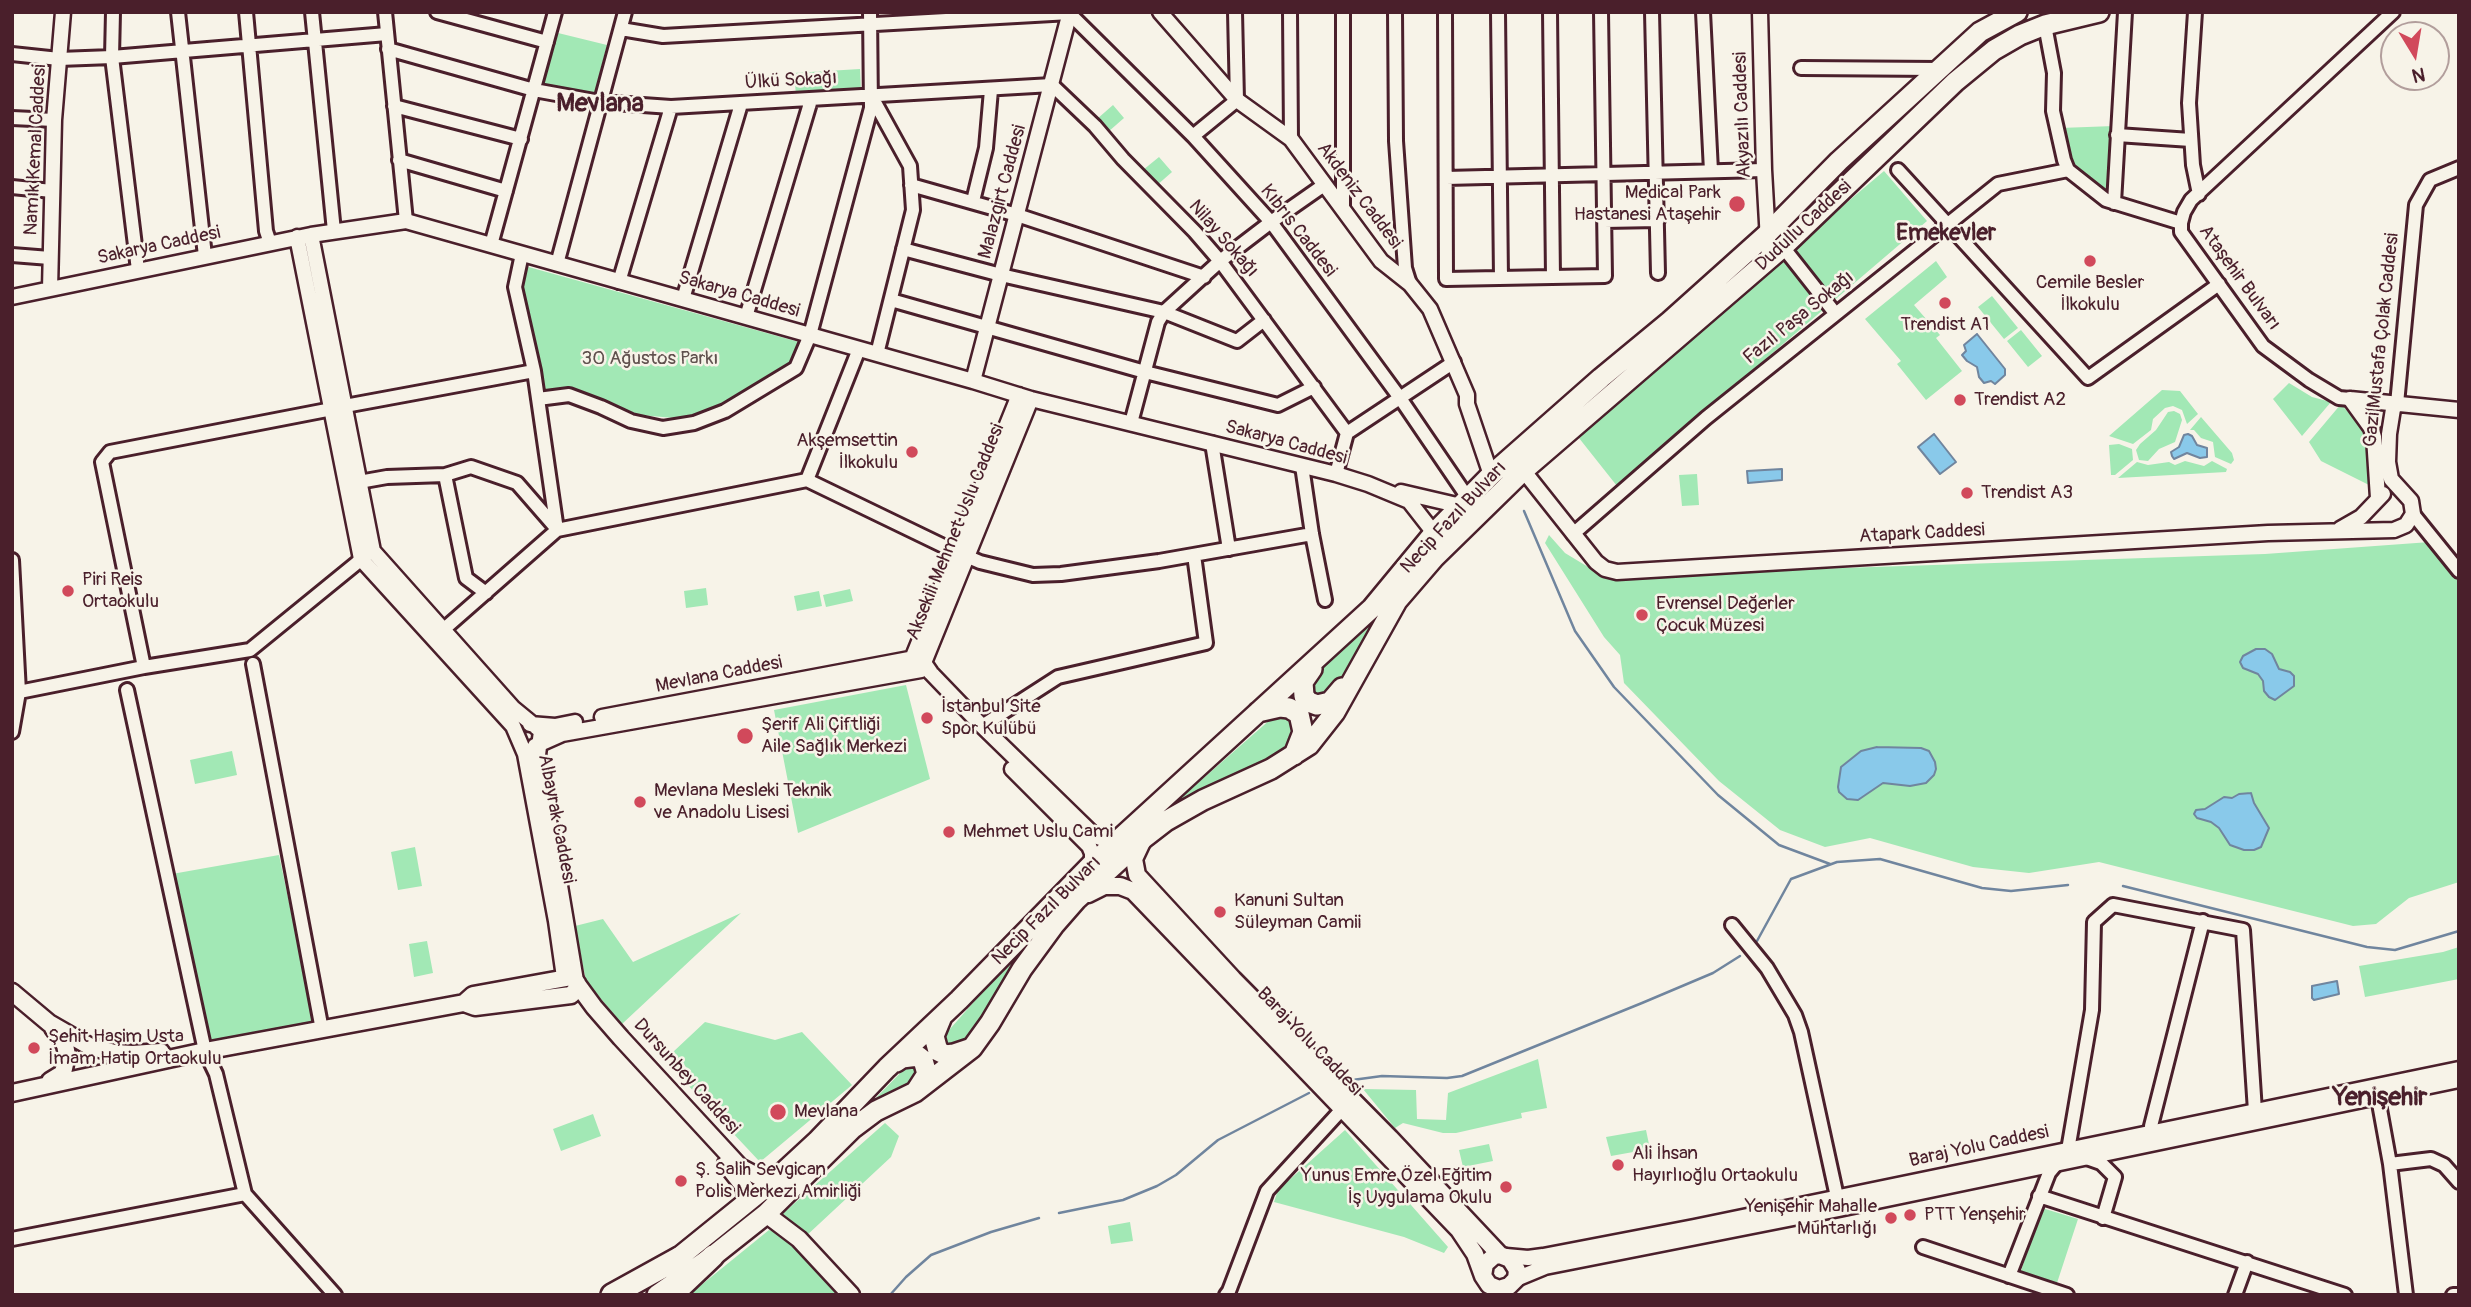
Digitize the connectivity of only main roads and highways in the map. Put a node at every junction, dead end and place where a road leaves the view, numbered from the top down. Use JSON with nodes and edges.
{"nodes":[{"id":1,"x":2017,"y":12,"type":"edge"},
{"id":2,"x":2099,"y":12,"type":"edge"},
{"id":3,"x":1518,"y":464,"type":"junction"},
{"id":4,"x":1321,"y":657,"type":"junction"},
{"id":5,"x":1357,"y":671,"type":"junction"},
{"id":6,"x":1257,"y":712,"type":"junction"},
{"id":7,"x":1294,"y":756,"type":"junction"},
{"id":8,"x":1144,"y":838,"type":"junction"},
{"id":9,"x":1076,"y":900,"type":"junction"},
{"id":10,"x":1229,"y":982,"type":"junction"},
{"id":11,"x":569,"y":985,"type":"junction"},
{"id":12,"x":12,"y":992,"type":"edge"},
{"id":13,"x":943,"y":1015,"type":"junction"},
{"id":14,"x":49,"y":1023,"type":"junction"},
{"id":15,"x":972,"y":1048,"type":"junction"},
{"id":16,"x":205,"y":1051,"type":"junction"},
{"id":17,"x":887,"y":1068,"type":"junction"},
{"id":18,"x":42,"y":1085,"type":"junction"},
{"id":19,"x":915,"y":1092,"type":"junction"},
{"id":20,"x":12,"y":1093,"type":"edge"},
{"id":21,"x":777,"y":1178,"type":"junction"},
{"id":22,"x":747,"y":1201,"type":"junction"},
{"id":23,"x":766,"y":1214,"type":"junction"},
{"id":24,"x":713,"y":1256,"type":"junction"},
{"id":25,"x":1503,"y":1256,"type":"junction"},
{"id":26,"x":682,"y":1266,"type":"junction"},
{"id":27,"x":1485,"y":1284,"type":"edge"},
{"id":28,"x":1510,"y":1286,"type":"edge"},
{"id":29,"x":612,"y":1295,"type":"edge"},
{"id":30,"x":629,"y":1295,"type":"edge"},
{"id":31,"x":659,"y":1295,"type":"edge"},
{"id":32,"x":673,"y":1295,"type":"edge"},
{"id":33,"x":851,"y":1295,"type":"edge"}],
"edges":[{"from":1,"to":3,"type":"main road","name":"Dudullu Caddesi"},
{"from":2,"to":3,"type":"main road","name":"Dudullu Caddesi"},
{"from":3,"to":4,"type":"main road","name":"Necip Fazıl Bulvarı"},
{"from":3,"to":5,"type":"main road","name":"Necip Fazıl Bulvarı"},
{"from":4,"to":5,"type":"main road"},
{"from":4,"to":6,"type":"main road","name":"Necip Fazıl Bulvarı"},
{"from":5,"to":7,"type":"main road","name":"Necip Fazıl Bulvarı"},
{"from":6,"to":7,"type":"main road"},
{"from":6,"to":13,"type":"main road","name":"Necip Fazıl Bulvarı"},
{"from":7,"to":8,"type":"main road","name":"Necip Fazıl Bulvarı"},
{"from":8,"to":9,"type":"main road","name":"Necip Fazıl Bulvarı"},
{"from":8,"to":10,"type":"main road","name":"Baraj Yolu Caddesi"},
{"from":9,"to":10,"type":"main road","name":"Baraj Yolu Caddesi"},
{"from":9,"to":15,"type":"main road","name":"Necip Fazıl Bulvarı"},
{"from":10,"to":25,"type":"main road","name":"Baraj Yolu Caddesi"},
{"from":10,"to":27,"type":"main road","name":"Baraj Yolu Caddesi"},
{"from":11,"to":16,"type":"main road"},
{"from":11,"to":21,"type":"main road","name":"Dursunbey Caddesi"},
{"from":11,"to":22,"type":"main road","name":"Dursunbey Caddesi"},
{"from":12,"to":14,"type":"main road"},
{"from":13,"to":15,"type":"main road"},
{"from":13,"to":17,"type":"main road","name":"Necip Fazıl Bulvarı"},
{"from":14,"to":16,"type":"main road"},
{"from":14,"to":18,"type":"main road"},
{"from":15,"to":19,"type":"main road","name":"Necip Fazıl Bulvarı"},
{"from":16,"to":18,"type":"main road"},
{"from":17,"to":19,"type":"main road"},
{"from":17,"to":21,"type":"main road","name":"Necip Fazıl Bulvarı"},
{"from":18,"to":20,"type":"main road"},
{"from":19,"to":23,"type":"main road","name":"Necip Fazıl Bulvarı"},
{"from":21,"to":22,"type":"main road","name":"Necip Fazıl Bulvarı"},
{"from":22,"to":26,"type":"main road","name":"Necip Fazıl Bulvarı"},
{"from":23,"to":24,"type":"main road","name":"Necip Fazıl Bulvarı"},
{"from":23,"to":33,"type":"main road"},
{"from":24,"to":26,"type":"main road","name":"Necip Fazıl Bulvarı"},
{"from":24,"to":32,"type":"highway"},
{"from":25,"to":27,"type":"main road"},
{"from":25,"to":28,"type":"main road","name":"Baraj Yolu Caddesi"},
{"from":26,"to":29,"type":"highway"},
{"from":26,"to":30,"type":"main road","name":"Necip Fazıl Bulvarı"},
{"from":26,"to":31,"type":"highway"},
{"from":27,"to":28,"type":"main road"}]}
